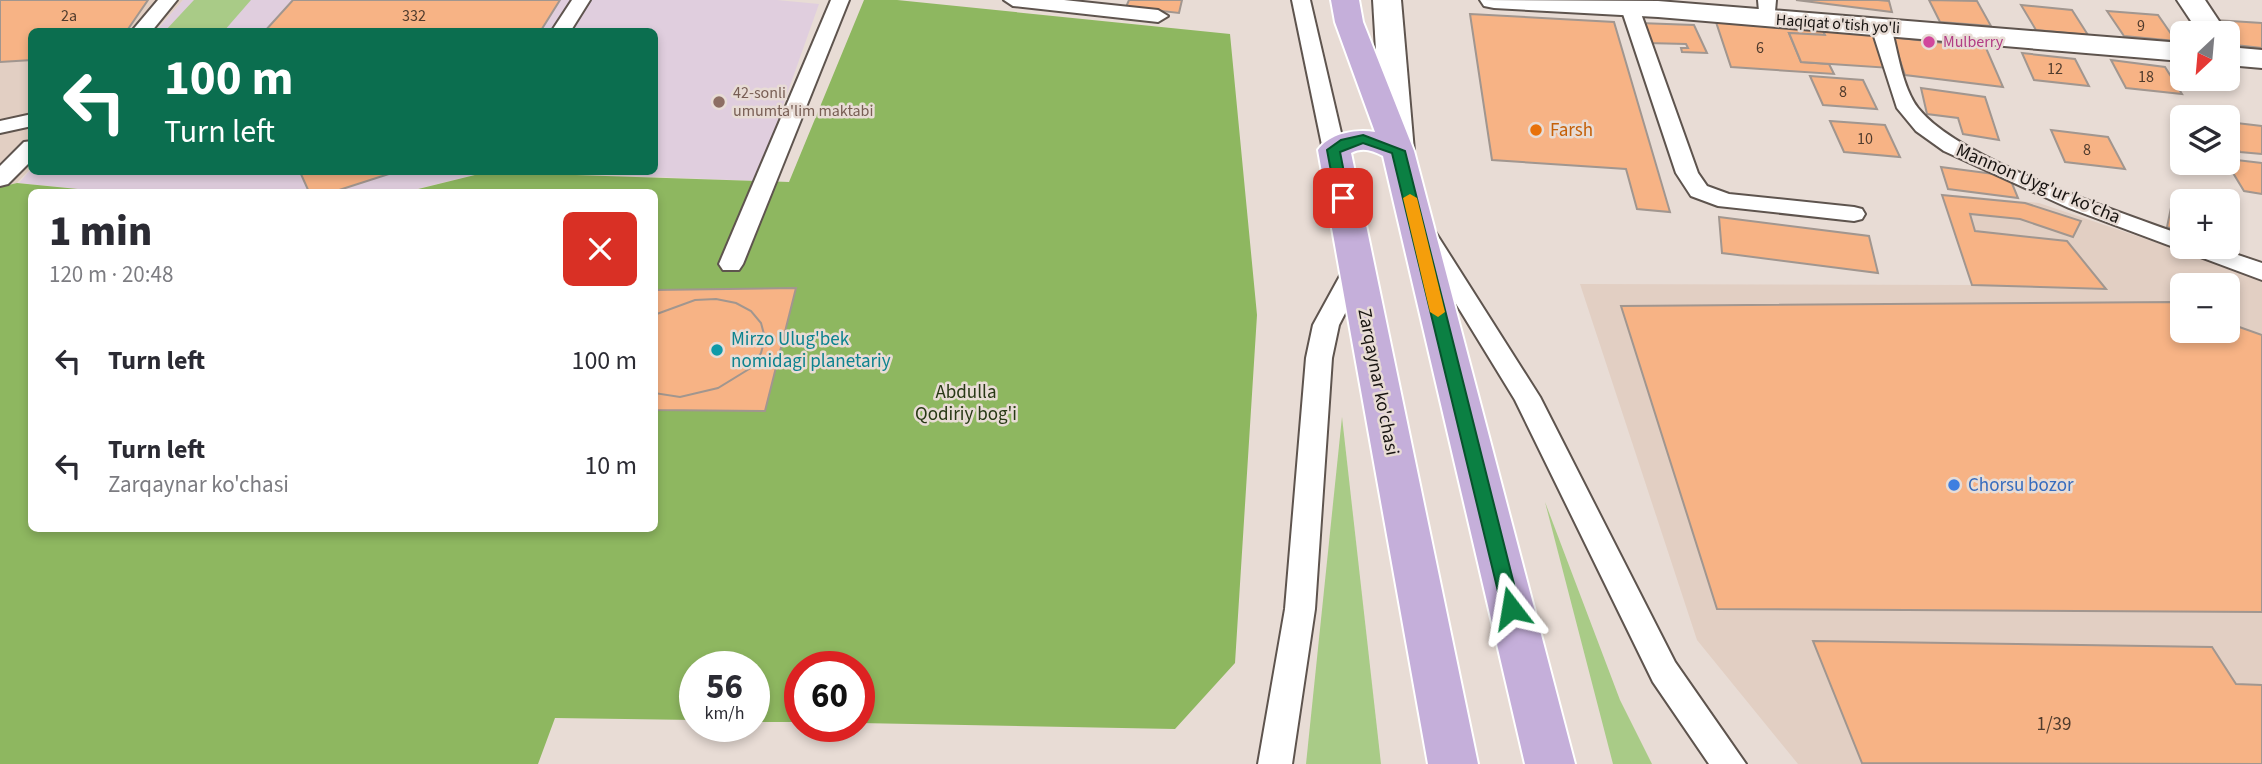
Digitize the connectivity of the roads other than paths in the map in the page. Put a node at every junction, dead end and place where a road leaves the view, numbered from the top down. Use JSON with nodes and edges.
{"nodes":[{"id":1,"x":167,"y":0,"type":"edge"},
{"id":2,"x":582,"y":0,"type":"edge"},
{"id":3,"x":840,"y":0,"type":"edge"},
{"id":4,"x":1013,"y":0,"type":"edge"},
{"id":5,"x":1301,"y":0,"type":"edge"},
{"id":6,"x":1345,"y":0,"type":"edge"},
{"id":7,"x":1387,"y":0,"type":"edge"},
{"id":8,"x":1494,"y":0,"type":"edge"},
{"id":9,"x":2190,"y":0,"type":"edge"},
{"id":10,"x":1630,"y":8,"type":"junction"},
{"id":11,"x":1767,"y":9,"type":"edge"},
{"id":12,"x":1158,"y":16,"type":"dead end"},
{"id":13,"x":2205,"y":21,"type":"edge"},
{"id":14,"x":1881,"y":27,"type":"junction"},
{"id":15,"x":142,"y":28,"type":"edge"},
{"id":16,"x":563,"y":28,"type":"edge"},
{"id":17,"x":2170,"y":50,"type":"edge"},
{"id":18,"x":2240,"y":57,"type":"edge"},
{"id":19,"x":2262,"y":59,"type":"edge"},
{"id":20,"x":28,"y":121,"type":"edge"},
{"id":21,"x":0,"y":127,"type":"edge"},
{"id":22,"x":1334,"y":150,"type":"junction"},
{"id":23,"x":28,"y":151,"type":"edge"},
{"id":24,"x":1398,"y":151,"type":"junction"},
{"id":25,"x":0,"y":179,"type":"edge"},
{"id":26,"x":1854,"y":214,"type":"dead end"},
{"id":27,"x":1414,"y":217,"type":"junction"},
{"id":28,"x":2170,"y":238,"type":"edge"},
{"id":29,"x":2225,"y":259,"type":"edge"},
{"id":30,"x":731,"y":264,"type":"dead end"},
{"id":31,"x":1356,"y":269,"type":"junction"},
{"id":32,"x":2262,"y":272,"type":"edge"},
{"id":33,"x":1275,"y":764,"type":"edge"},
{"id":34,"x":1453,"y":764,"type":"edge"},
{"id":35,"x":1550,"y":764,"type":"edge"},
{"id":36,"x":1729,"y":764,"type":"edge"}],
"edges":[{"from":1,"to":15,"type":"lane"},
{"from":2,"to":16,"type":"lane"},
{"from":3,"to":30,"type":"lane"},
{"from":4,"to":12,"type":"lane"},
{"from":5,"to":22,"type":"lane","name":"Zarqaynar ko'chasi"},
{"from":6,"to":24,"type":"main road"},
{"from":7,"to":24,"type":"street"},
{"from":8,"to":10,"type":"street","name":"Haqiqat o'tish yo'li"},
{"from":9,"to":13,"type":"street"},
{"from":10,"to":11,"type":"street","name":"Haqiqat o'tish yo'li"},
{"from":10,"to":26,"type":"lane"},
{"from":11,"to":14,"type":"street","name":"Haqiqat o'tish yo'li"},
{"from":14,"to":17,"type":"street","name":"Haqiqat o'tish yo'li"},
{"from":14,"to":28,"type":"lane","name":"Mannon Uyg'ur ko'cha"},
{"from":18,"to":19,"type":"street"},
{"from":20,"to":21,"type":"lane"},
{"from":22,"to":24,"type":"main road"},
{"from":22,"to":31,"type":"main road","name":"Zarqaynar ko'chasi"},
{"from":23,"to":25,"type":"lane"},
{"from":24,"to":27,"type":"main road"},
{"from":27,"to":35,"type":"main road"},
{"from":27,"to":36,"type":"lane"},
{"from":29,"to":32,"type":"lane"},
{"from":31,"to":33,"type":"lane"},
{"from":31,"to":34,"type":"main road","name":"Zarqaynar ko'chasi"}]}
